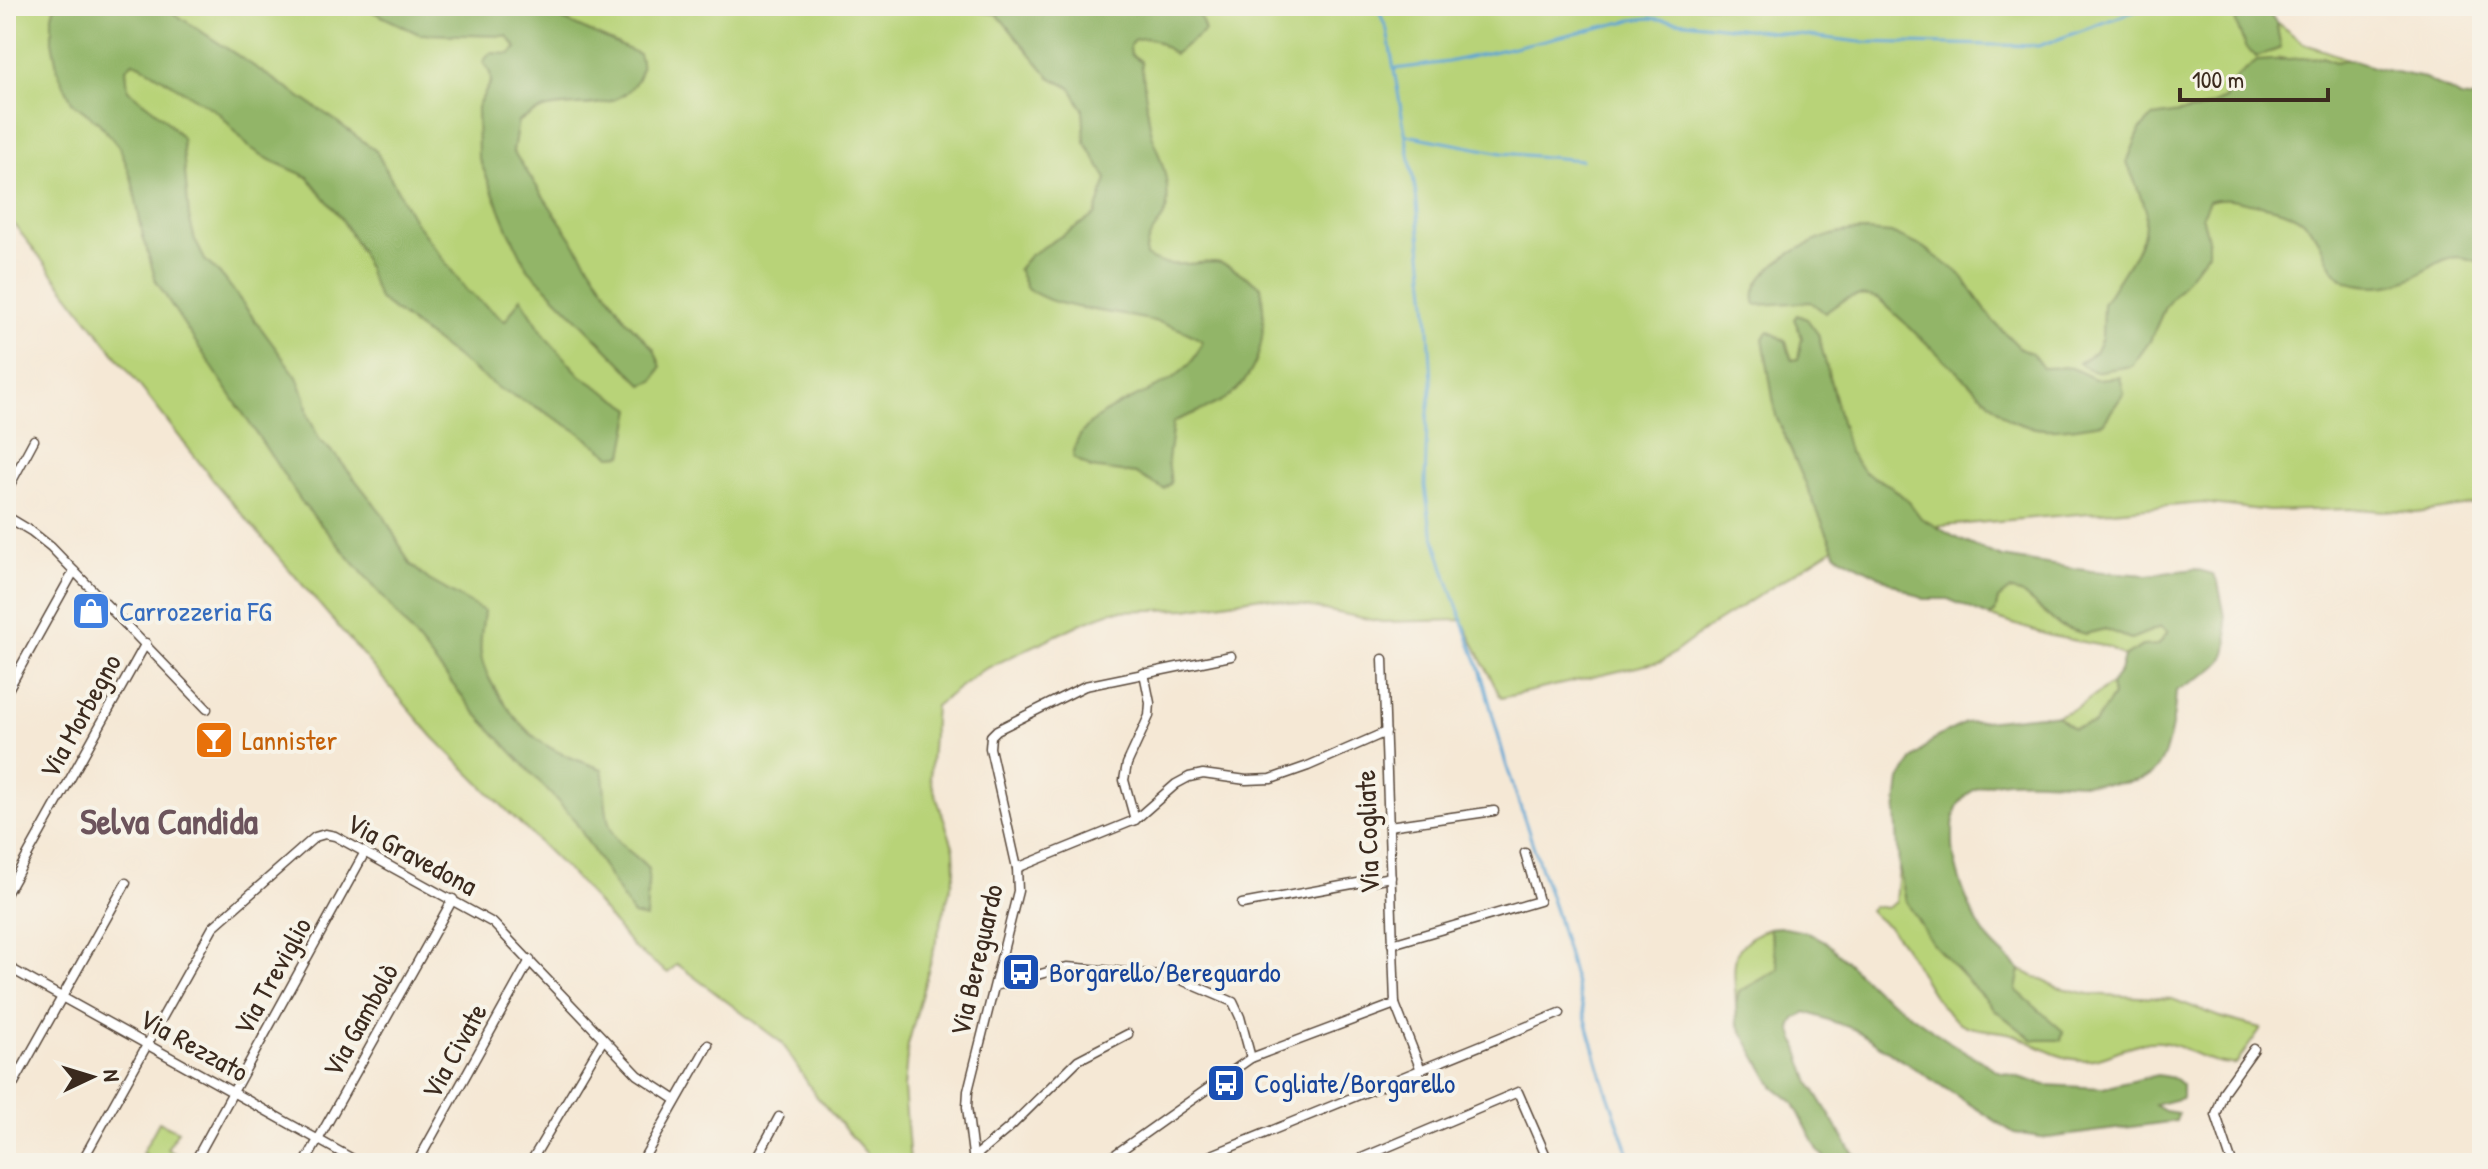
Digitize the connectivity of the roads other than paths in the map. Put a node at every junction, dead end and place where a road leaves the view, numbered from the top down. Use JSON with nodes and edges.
{"nodes":[{"id":1,"x":34,"y":440,"type":"dead end"},
{"id":2,"x":6,"y":492,"type":"edge"},
{"id":3,"x":6,"y":516,"type":"edge"},
{"id":4,"x":74,"y":571,"type":"junction"},
{"id":5,"x":146,"y":643,"type":"junction"},
{"id":6,"x":1231,"y":656,"type":"dead end"},
{"id":7,"x":1383,"y":659,"type":"dead end"},
{"id":8,"x":1144,"y":673,"type":"junction"},
{"id":9,"x":6,"y":693,"type":"edge"},
{"id":10,"x":207,"y":709,"type":"dead end"},
{"id":11,"x":1386,"y":732,"type":"junction"},
{"id":12,"x":1494,"y":811,"type":"dead end"},
{"id":13,"x":1135,"y":820,"type":"junction"},
{"id":14,"x":1389,"y":826,"type":"junction"},
{"id":15,"x":365,"y":852,"type":"junction"},
{"id":16,"x":1525,"y":853,"type":"dead end"},
{"id":17,"x":1017,"y":868,"type":"junction"},
{"id":18,"x":1391,"y":877,"type":"junction"},
{"id":19,"x":126,"y":883,"type":"dead end"},
{"id":20,"x":6,"y":894,"type":"edge"},
{"id":21,"x":453,"y":899,"type":"junction"},
{"id":22,"x":1242,"y":904,"type":"dead end"},
{"id":23,"x":1392,"y":944,"type":"junction"},
{"id":24,"x":530,"y":960,"type":"junction"},
{"id":25,"x":6,"y":966,"type":"edge"},
{"id":26,"x":995,"y":986,"type":"junction"},
{"id":27,"x":62,"y":996,"type":"junction"},
{"id":28,"x":1395,"y":1004,"type":"junction"},
{"id":29,"x":1560,"y":1013,"type":"dead end"},
{"id":30,"x":1128,"y":1034,"type":"dead end"},
{"id":31,"x":603,"y":1040,"type":"junction"},
{"id":32,"x":147,"y":1045,"type":"junction"},
{"id":33,"x":708,"y":1045,"type":"dead end"},
{"id":34,"x":2254,"y":1049,"type":"dead end"},
{"id":35,"x":1251,"y":1058,"type":"junction"},
{"id":36,"x":1421,"y":1070,"type":"junction"},
{"id":37,"x":233,"y":1092,"type":"junction"},
{"id":38,"x":6,"y":1097,"type":"edge"},
{"id":39,"x":676,"y":1100,"type":"junction"},
{"id":40,"x":779,"y":1117,"type":"dead end"},
{"id":41,"x":318,"y":1140,"type":"junction"},
{"id":42,"x":974,"y":1160,"type":"edge"},
{"id":43,"x":1368,"y":1160,"type":"edge"},
{"id":44,"x":1197,"y":1161,"type":"edge"},
{"id":45,"x":81,"y":1163,"type":"edge"},
{"id":46,"x":194,"y":1163,"type":"edge"},
{"id":47,"x":305,"y":1163,"type":"edge"},
{"id":48,"x":360,"y":1163,"type":"edge"},
{"id":49,"x":417,"y":1163,"type":"edge"},
{"id":50,"x":530,"y":1163,"type":"edge"},
{"id":51,"x":641,"y":1163,"type":"edge"},
{"id":52,"x":754,"y":1163,"type":"edge"},
{"id":53,"x":1103,"y":1163,"type":"edge"},
{"id":54,"x":1350,"y":1163,"type":"edge"},
{"id":55,"x":1549,"y":1163,"type":"edge"},
{"id":56,"x":2232,"y":1163,"type":"edge"}],
"edges":[{"from":1,"to":2,"type":"street"},
{"from":3,"to":4,"type":"street"},
{"from":4,"to":5,"type":"street"},
{"from":4,"to":9,"type":"street"},
{"from":5,"to":10,"type":"street"},
{"from":5,"to":20,"type":"street","name":"Via Morbegno"},
{"from":6,"to":8,"type":"street","name":"Via Bereguardo"},
{"from":7,"to":11,"type":"street","name":"Via Cogliate"},
{"from":8,"to":13,"type":"street"},
{"from":8,"to":17,"type":"street","name":"Via Bereguardo"},
{"from":11,"to":13,"type":"street"},
{"from":11,"to":14,"type":"street","name":"Via Cogliate"},
{"from":12,"to":14,"type":"street"},
{"from":13,"to":17,"type":"street"},
{"from":14,"to":18,"type":"street","name":"Via Cogliate"},
{"from":15,"to":21,"type":"street","name":"Via Gravedona"},
{"from":15,"to":32,"type":"street","name":"Via Gravedona"},
{"from":15,"to":37,"type":"street","name":"Via Treviglio"},
{"from":16,"to":23,"type":"street"},
{"from":17,"to":26,"type":"street","name":"Via Bereguardo"},
{"from":18,"to":22,"type":"street"},
{"from":18,"to":23,"type":"street","name":"Via Cogliate"},
{"from":19,"to":27,"type":"street"},
{"from":21,"to":24,"type":"street","name":"Via Gravedona"},
{"from":21,"to":41,"type":"street","name":"Via Gambolò"},
{"from":23,"to":28,"type":"street","name":"Via Cogliate"},
{"from":24,"to":31,"type":"street","name":"Via Gravedona"},
{"from":24,"to":49,"type":"street","name":"Via Civate"},
{"from":25,"to":27,"type":"street","name":"Via Rezzato"},
{"from":26,"to":35,"type":"street"},
{"from":26,"to":42,"type":"street","name":"Via Bereguardo"},
{"from":27,"to":32,"type":"street","name":"Via Rezzato"},
{"from":27,"to":38,"type":"street"},
{"from":28,"to":35,"type":"street"},
{"from":28,"to":36,"type":"street","name":"Via Cogliate"},
{"from":29,"to":36,"type":"street"},
{"from":30,"to":42,"type":"street"},
{"from":31,"to":39,"type":"street","name":"Via Gravedona"},
{"from":31,"to":50,"type":"street"},
{"from":32,"to":37,"type":"street","name":"Via Rezzato"},
{"from":32,"to":45,"type":"street","name":"Via Gravedona"},
{"from":33,"to":39,"type":"street"},
{"from":34,"to":56,"type":"street"},
{"from":35,"to":53,"type":"street"},
{"from":36,"to":44,"type":"street"},
{"from":37,"to":41,"type":"street","name":"Via Rezzato"},
{"from":37,"to":46,"type":"street","name":"Via Treviglio"},
{"from":39,"to":51,"type":"street"},
{"from":40,"to":52,"type":"street"},
{"from":41,"to":47,"type":"street","name":"Via Gambolò"},
{"from":41,"to":48,"type":"street","name":"Via Rezzato"},
{"from":43,"to":54,"type":"street"},
{"from":43,"to":55,"type":"street"}]}
